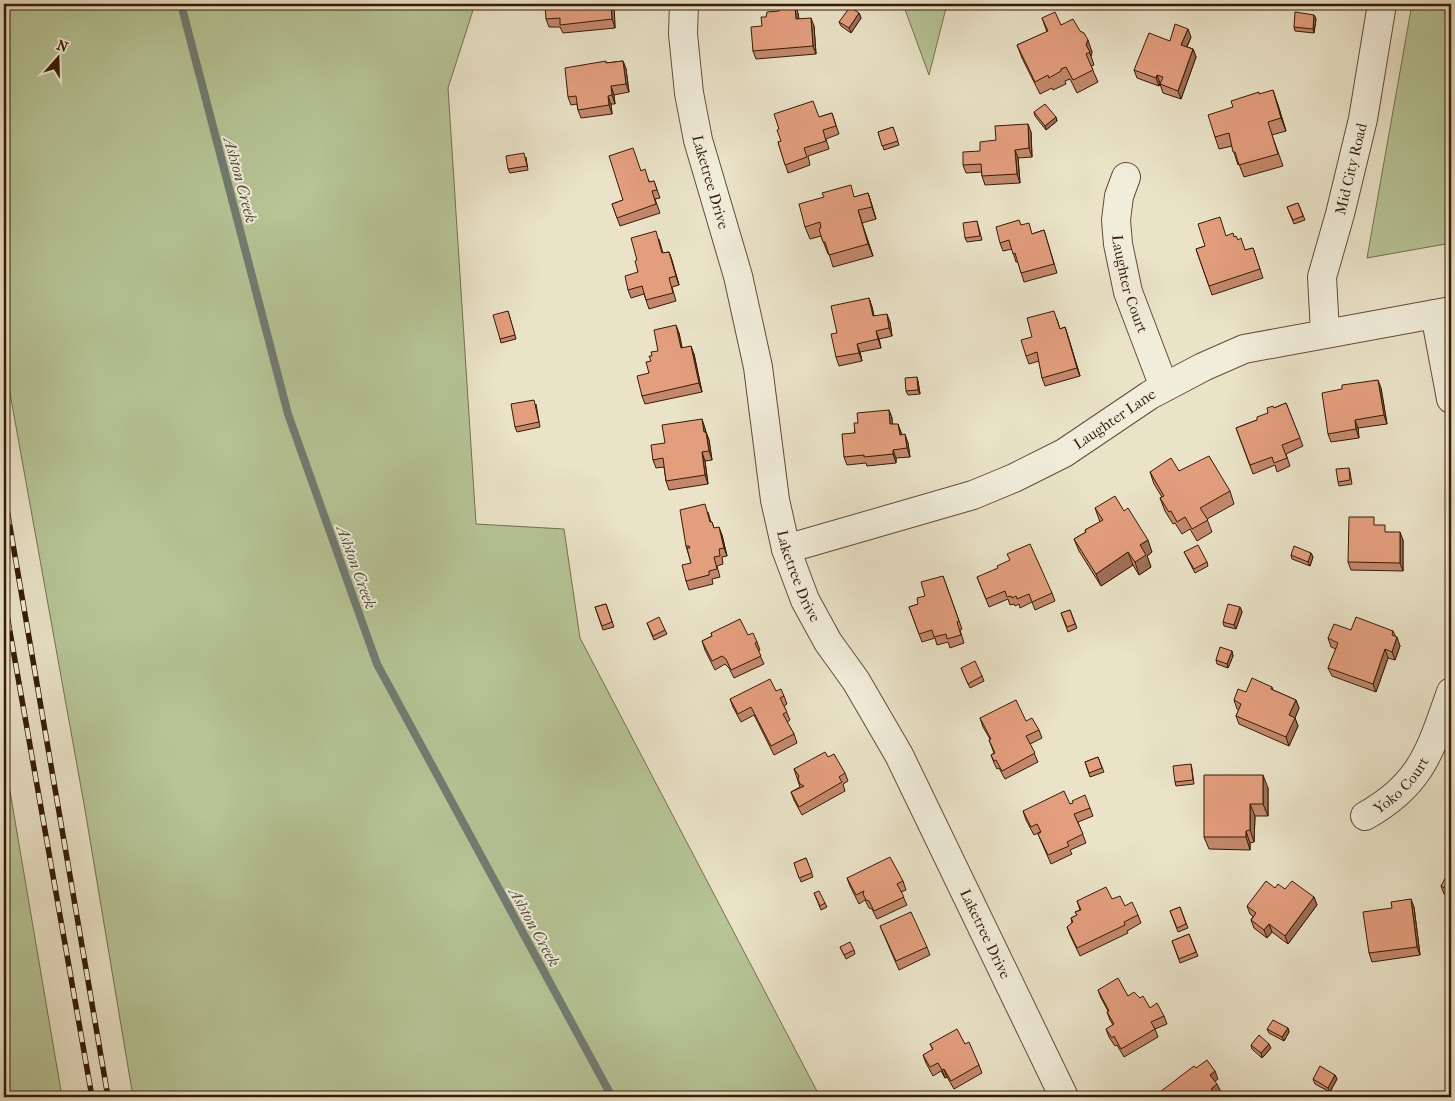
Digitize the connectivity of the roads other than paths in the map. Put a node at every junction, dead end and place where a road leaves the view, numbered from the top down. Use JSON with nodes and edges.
{"nodes":[{"id":1,"x":684,"y":4,"type":"edge"},
{"id":2,"x":1382,"y":4,"type":"edge"},
{"id":3,"x":1126,"y":177,"type":"dead end"},
{"id":4,"x":1443,"y":313,"type":"edge"},
{"id":5,"x":1325,"y":333,"type":"junction"},
{"id":6,"x":1164,"y":387,"type":"junction"},
{"id":7,"x":1451,"y":399,"type":"edge"},
{"id":8,"x":786,"y":550,"type":"junction"},
{"id":9,"x":1451,"y":692,"type":"edge"},
{"id":10,"x":1365,"y":816,"type":"dead end"},
{"id":11,"x":1064,"y":1097,"type":"edge"}],
"edges":[{"from":1,"to":8,"type":"street","name":"Laketree Drive"},
{"from":2,"to":5,"type":"street","name":"Mid City Road"},
{"from":3,"to":6,"type":"street","name":"Laughter Court"},
{"from":4,"to":5,"type":"street","name":"Laughter Lane"},
{"from":4,"to":7,"type":"street"},
{"from":5,"to":6,"type":"street","name":"Laughter Lane"},
{"from":6,"to":8,"type":"street","name":"Laughter Lane"},
{"from":8,"to":11,"type":"street","name":"Laketree Drive"},
{"from":9,"to":10,"type":"street","name":"Yoko Court"}]}
